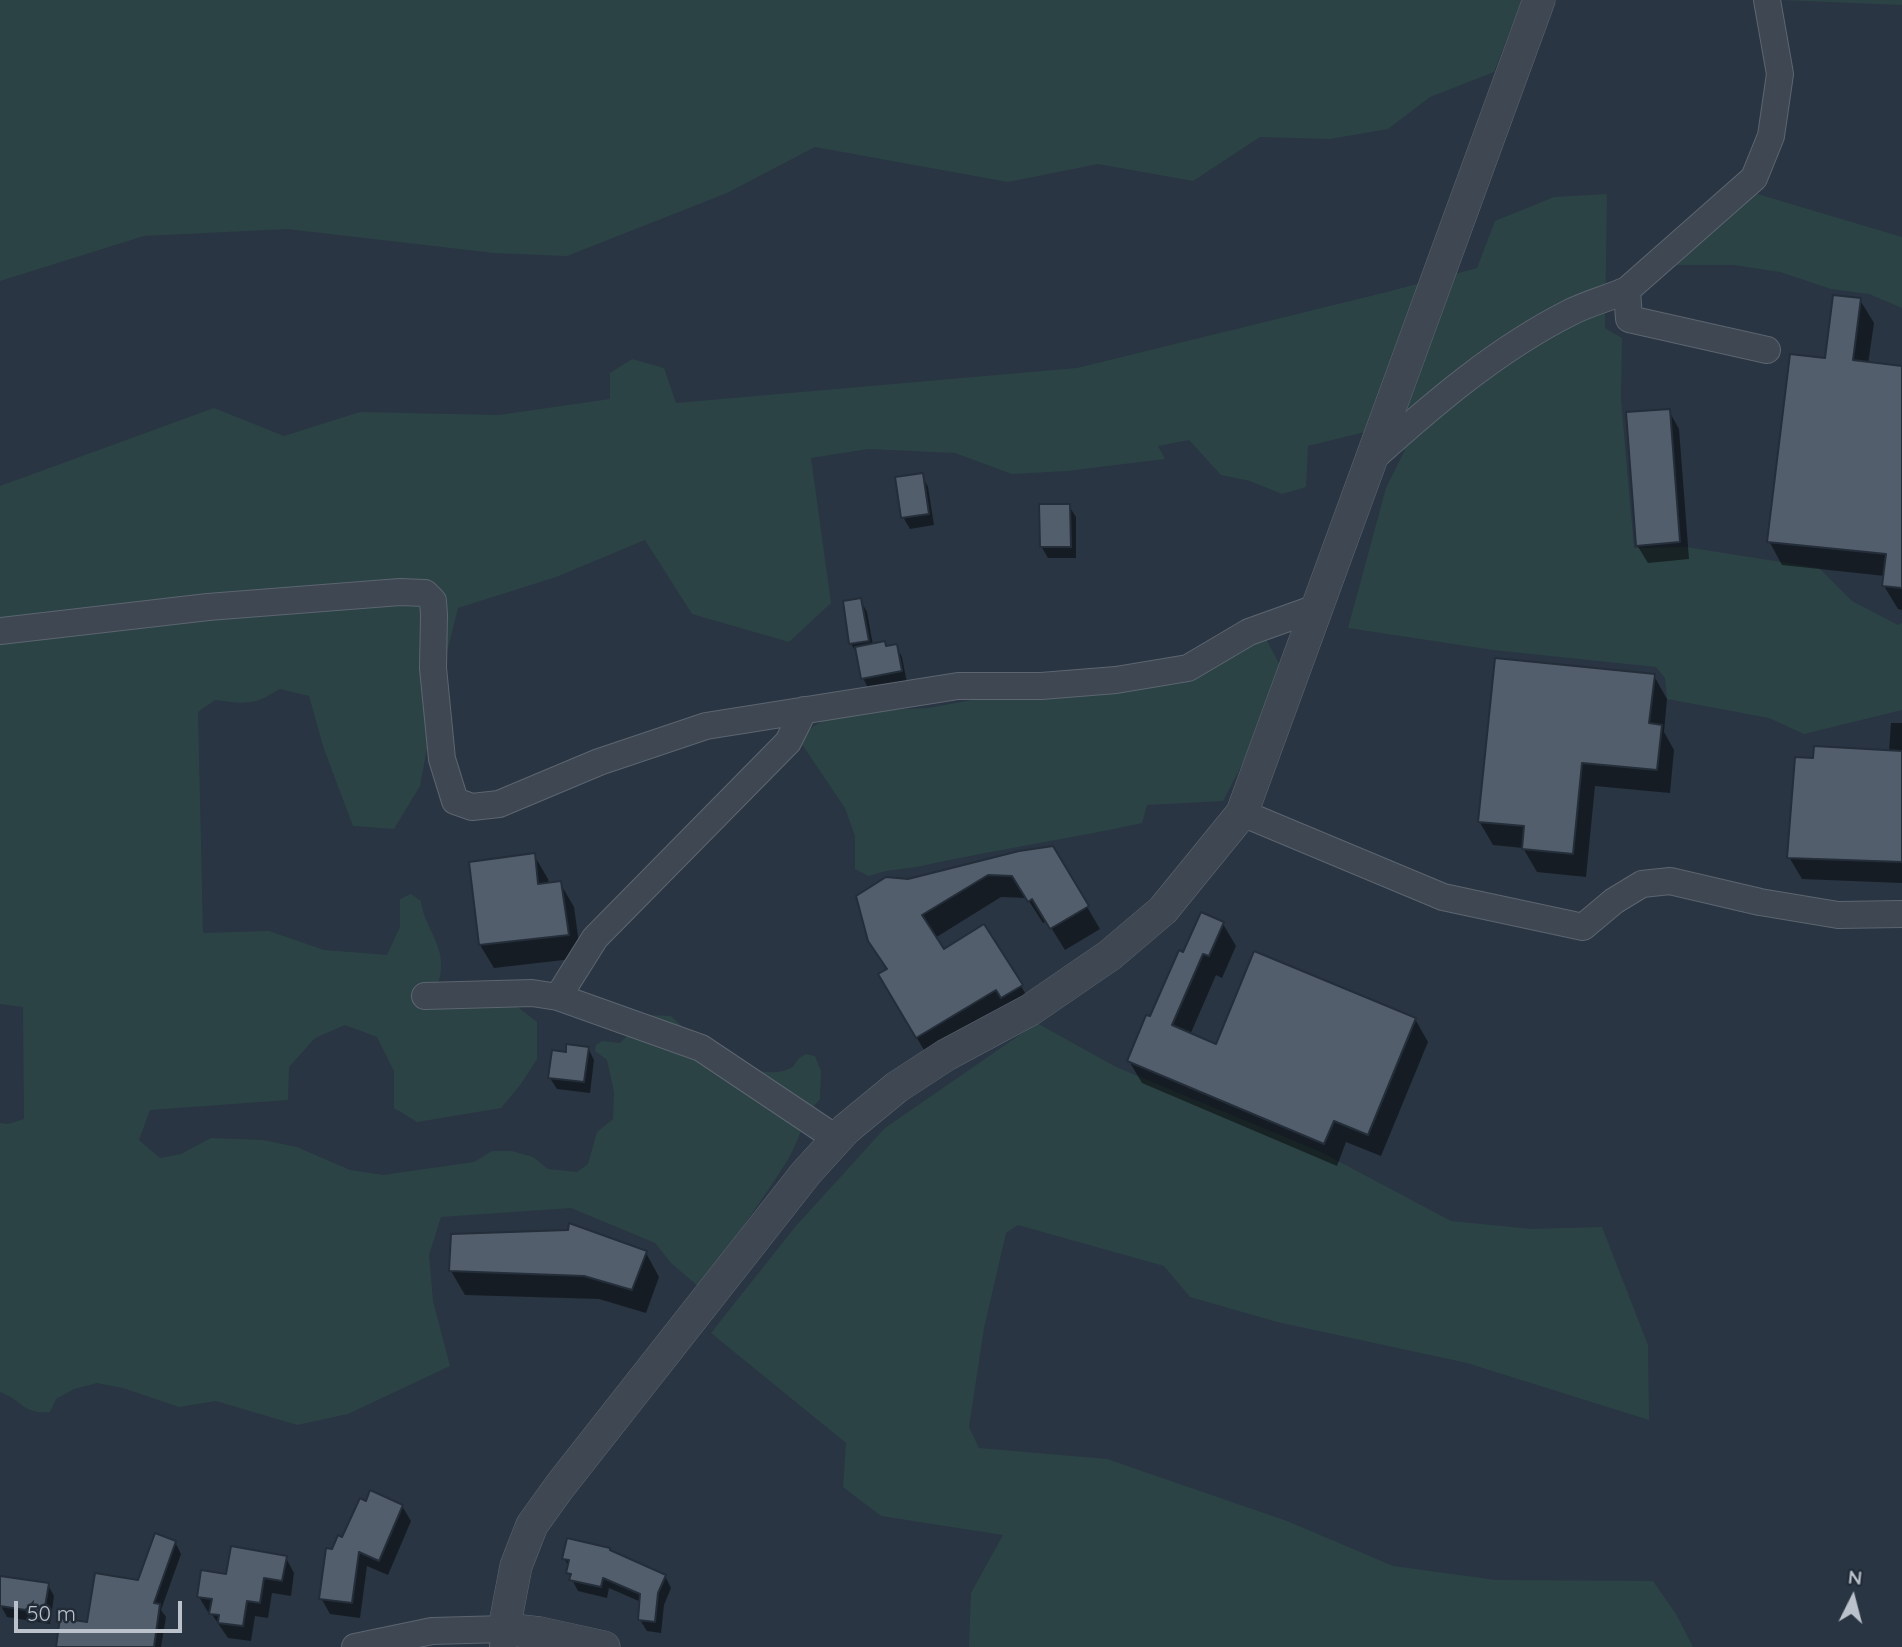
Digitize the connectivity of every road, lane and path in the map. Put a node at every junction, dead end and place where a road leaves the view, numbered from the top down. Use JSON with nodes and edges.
{"nodes":[{"id":1,"x":1539,"y":0,"type":"edge"},
{"id":2,"x":1767,"y":0,"type":"edge"},
{"id":3,"x":1627,"y":290,"type":"junction"},
{"id":4,"x":1767,"y":350,"type":"dead end"},
{"id":5,"x":1370,"y":461,"type":"junction"},
{"id":6,"x":1316,"y":608,"type":"junction"},
{"id":7,"x":0,"y":631,"type":"edge"},
{"id":8,"x":804,"y":710,"type":"junction"},
{"id":9,"x":1241,"y":813,"type":"junction"},
{"id":10,"x":1902,"y":914,"type":"edge"},
{"id":11,"x":425,"y":996,"type":"dead end"},
{"id":12,"x":558,"y":997,"type":"junction"},
{"id":13,"x":837,"y":1139,"type":"junction"},
{"id":14,"x":504,"y":1638,"type":"edge"},
{"id":15,"x":355,"y":1647,"type":"edge"},
{"id":16,"x":604,"y":1647,"type":"edge"}],
"edges":[{"from":1,"to":5,"type":"street"},
{"from":2,"to":3,"type":"street"},
{"from":3,"to":4,"type":"street"},
{"from":3,"to":5,"type":"street"},
{"from":5,"to":6,"type":"street"},
{"from":6,"to":8,"type":"street"},
{"from":6,"to":9,"type":"street"},
{"from":7,"to":8,"type":"street"},
{"from":8,"to":12,"type":"street"},
{"from":9,"to":10,"type":"street"},
{"from":9,"to":13,"type":"street"},
{"from":11,"to":12,"type":"street"},
{"from":12,"to":13,"type":"street"},
{"from":13,"to":14,"type":"street"},
{"from":14,"to":15,"type":"street"},
{"from":14,"to":16,"type":"street"}]}
